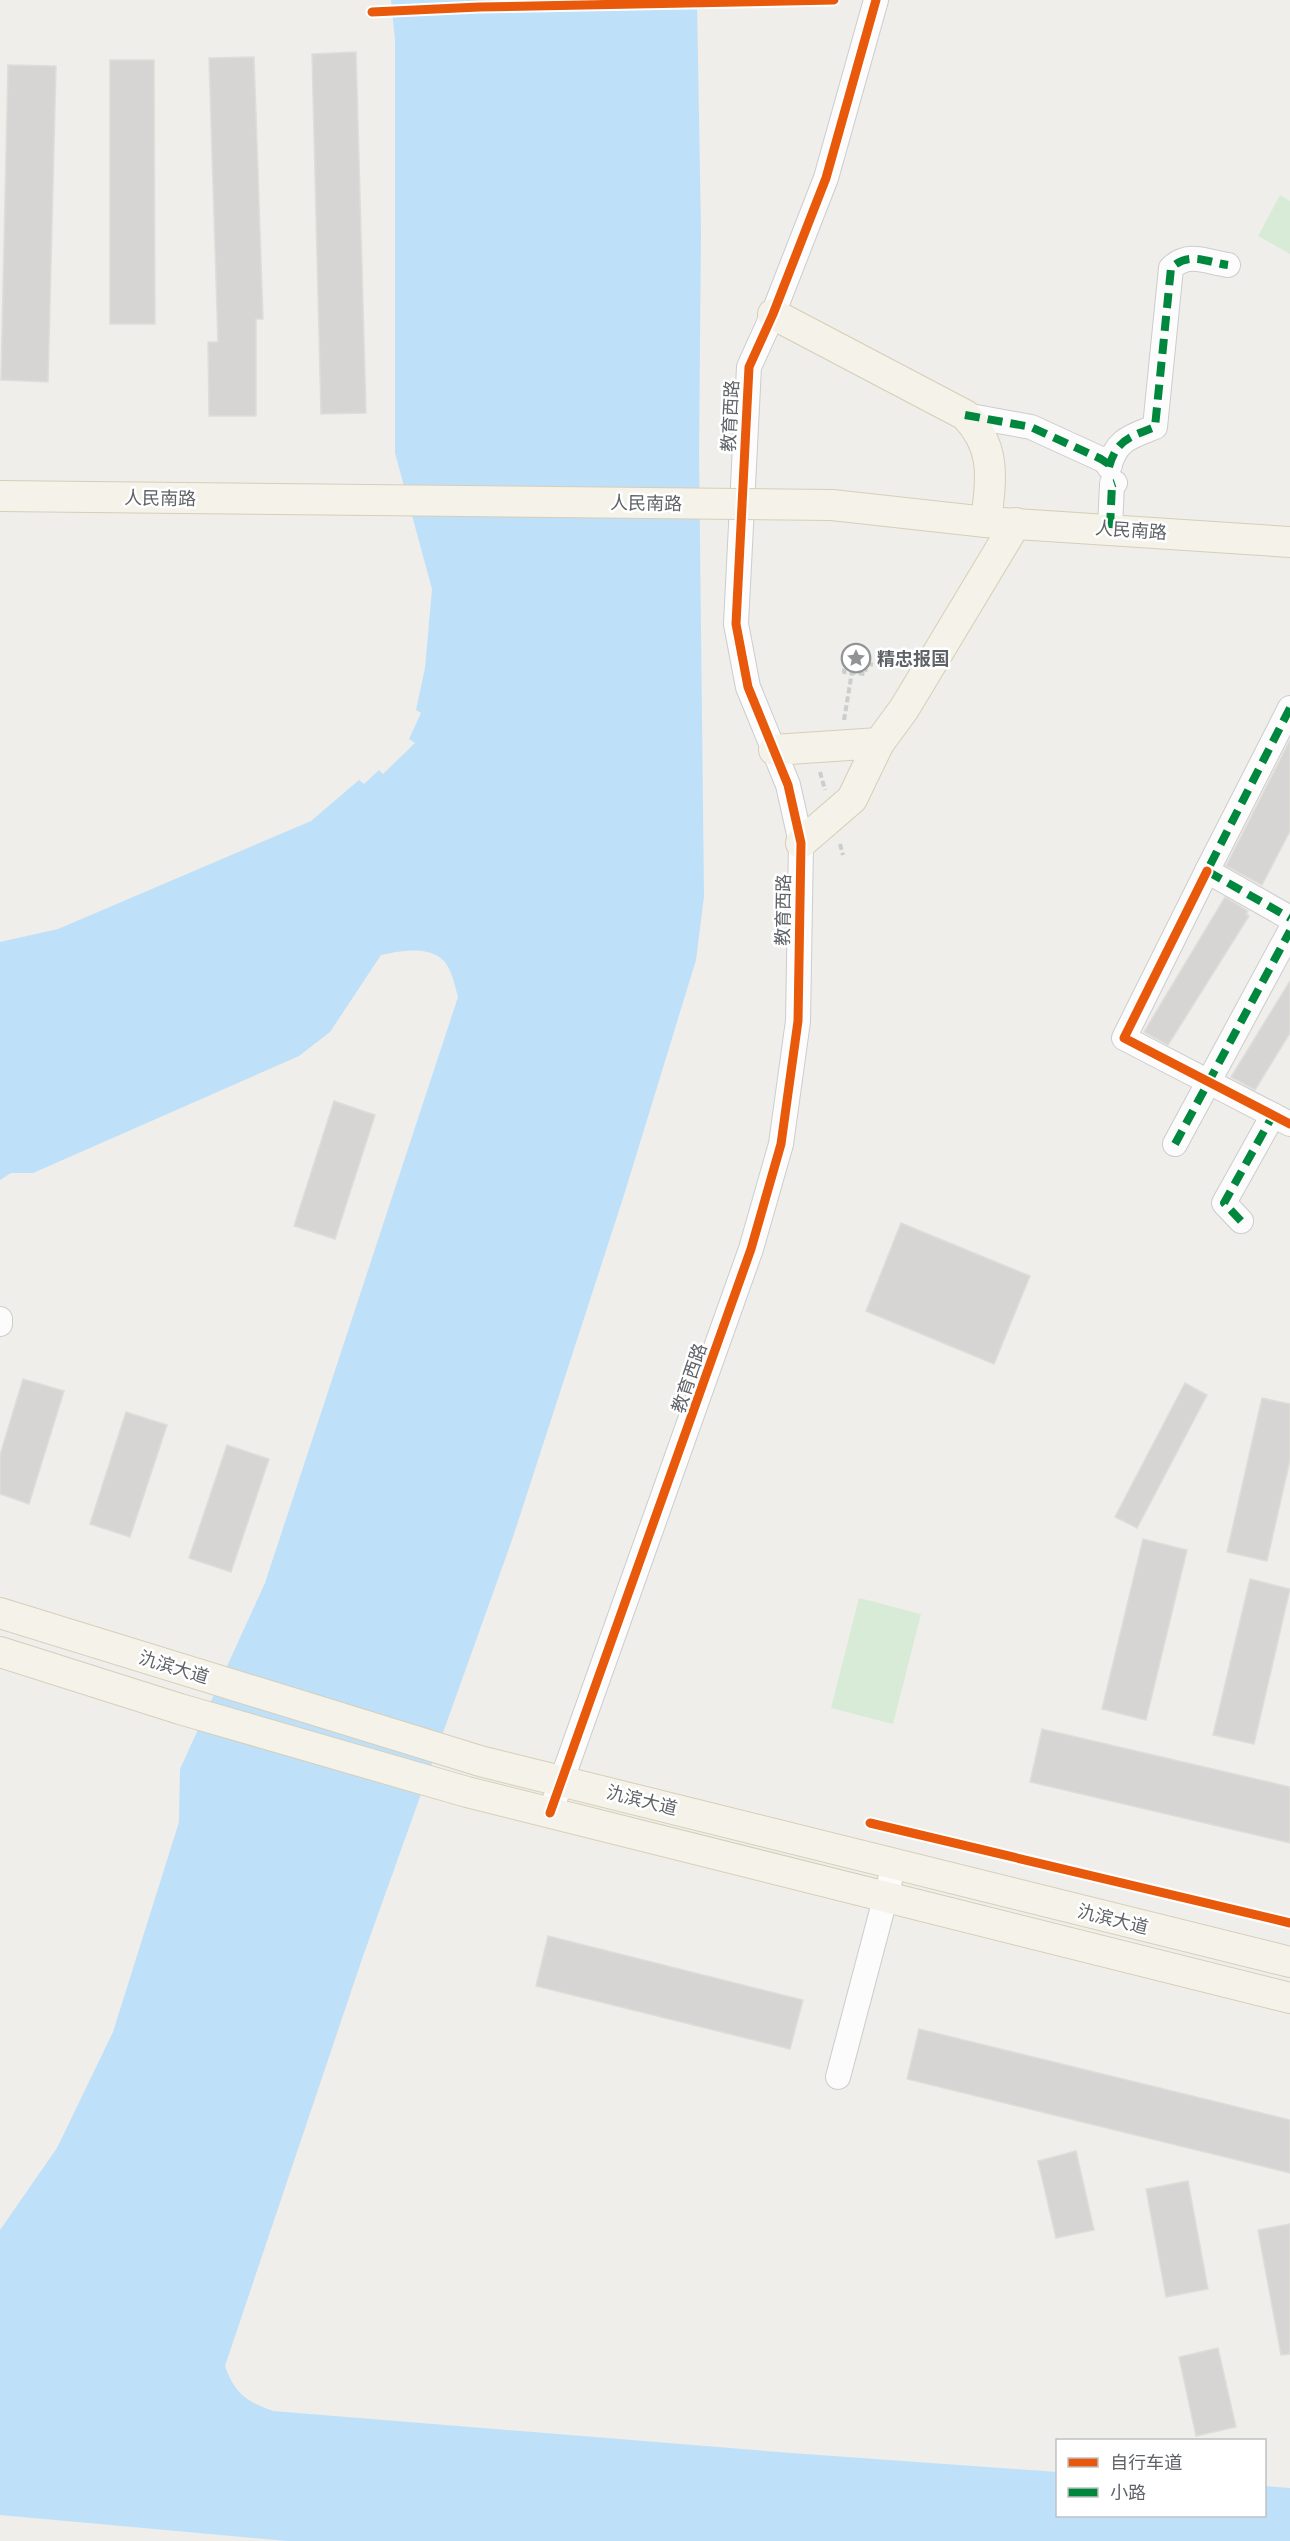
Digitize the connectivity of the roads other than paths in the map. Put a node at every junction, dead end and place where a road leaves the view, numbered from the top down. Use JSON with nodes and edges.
{"nodes":[{"id":1,"x":876,"y":0,"type":"edge"},
{"id":2,"x":1228,"y":265,"type":"dead end"},
{"id":3,"x":773,"y":314,"type":"junction"},
{"id":4,"x":965,"y":415,"type":"junction"},
{"id":5,"x":1112,"y":471,"type":"junction"},
{"id":6,"x":0,"y":496,"type":"edge"},
{"id":7,"x":986,"y":522,"type":"junction"},
{"id":8,"x":1016,"y":524,"type":"junction"},
{"id":9,"x":1110,"y":528,"type":"junction"},
{"id":10,"x":1290,"y":542,"type":"edge"},
{"id":11,"x":1290,"y":708,"type":"edge"},
{"id":12,"x":879,"y":743,"type":"junction"},
{"id":13,"x":774,"y":750,"type":"junction"},
{"id":14,"x":801,"y":843,"type":"junction"},
{"id":15,"x":1207,"y":871,"type":"junction"},
{"id":16,"x":1290,"y":918,"type":"edge"},
{"id":17,"x":1290,"y":931,"type":"edge"},
{"id":18,"x":1209,"y":1081,"type":"junction"},
{"id":19,"x":1282,"y":1120,"type":"edge"},
{"id":20,"x":1175,"y":1144,"type":"dead end"},
{"id":21,"x":1241,"y":1221,"type":"dead end"},
{"id":22,"x":0,"y":1613,"type":"edge"},
{"id":23,"x":0,"y":1652,"type":"edge"},
{"id":24,"x":561,"y":1779,"type":"junction"},
{"id":25,"x":550,"y":1813,"type":"junction"},
{"id":26,"x":894,"y":1865,"type":"junction"},
{"id":27,"x":886,"y":1897,"type":"junction"},
{"id":28,"x":1290,"y":1962,"type":"edge"},
{"id":29,"x":1290,"y":1998,"type":"edge"},
{"id":30,"x":838,"y":2077,"type":"dead end"}],
"edges":[{"from":1,"to":3,"type":"street","name":"教育西路"},
{"from":2,"to":5,"type":"street"},
{"from":3,"to":4,"type":"main road"},
{"from":3,"to":13,"type":"street","name":"教育西路"},
{"from":4,"to":5,"type":"street"},
{"from":4,"to":7,"type":"main road"},
{"from":5,"to":9,"type":"street"},
{"from":6,"to":7,"type":"main road","name":"人民南路","bridge":true},
{"from":7,"to":8,"type":"main road","name":"人民南路"},
{"from":8,"to":9,"type":"main road","name":"人民南路"},
{"from":8,"to":12,"type":"main road"},
{"from":9,"to":10,"type":"main road","name":"人民南路"},
{"from":11,"to":15,"type":"street"},
{"from":12,"to":13,"type":"main road"},
{"from":12,"to":14,"type":"main road"},
{"from":13,"to":14,"type":"street","name":"教育西路"},
{"from":14,"to":24,"type":"street","name":"教育西路"},
{"from":15,"to":16,"type":"street"},
{"from":15,"to":18,"type":"street"},
{"from":17,"to":18,"type":"street"},
{"from":18,"to":19,"type":"street"},
{"from":18,"to":20,"type":"street"},
{"from":19,"to":21,"type":"street"},
{"from":22,"to":24,"type":"main road","name":"氿滨大道"},
{"from":23,"to":25,"type":"main road","name":"氿滨大道"},
{"from":24,"to":25,"type":"street","name":"教育西路"},
{"from":24,"to":26,"type":"main road","name":"氿滨大道"},
{"from":25,"to":27,"type":"main road","name":"氿滨大道"},
{"from":26,"to":27,"type":"street"},
{"from":26,"to":28,"type":"main road","name":"氿滨大道"},
{"from":27,"to":29,"type":"main road","name":"氿滨大道"},
{"from":27,"to":30,"type":"street"}]}
